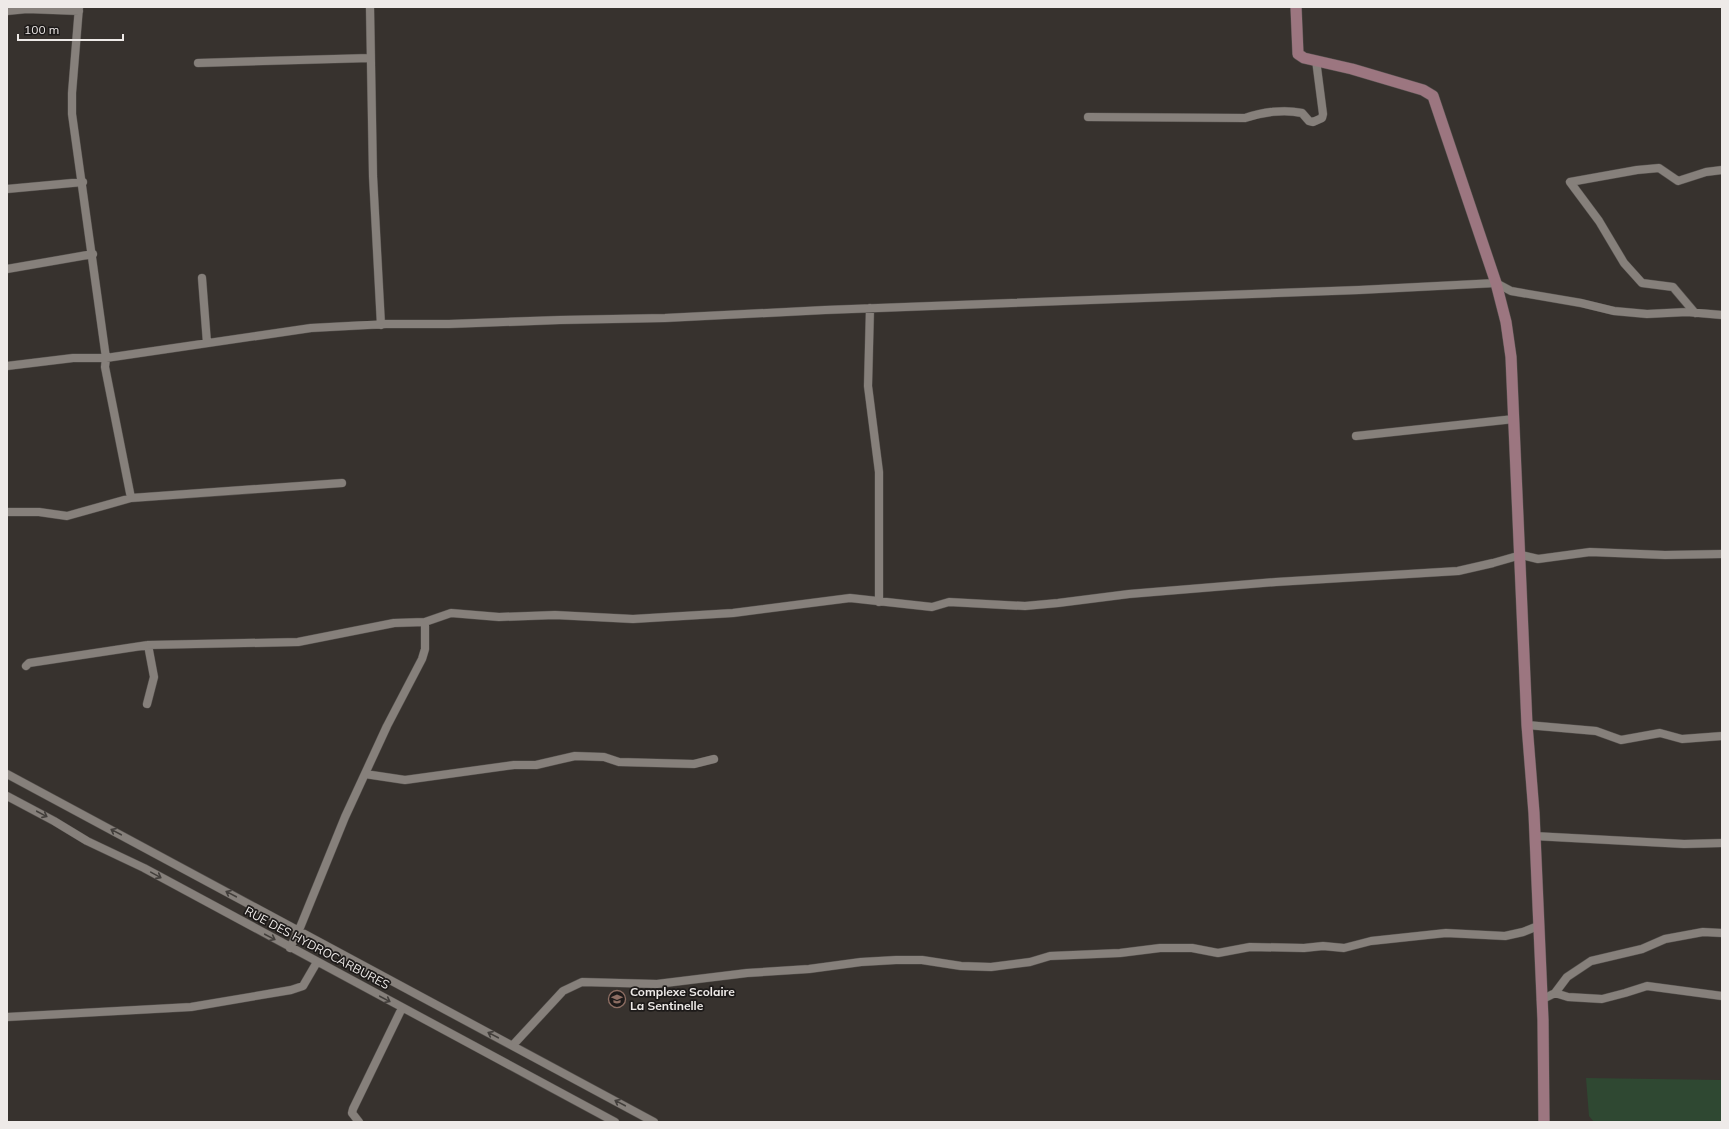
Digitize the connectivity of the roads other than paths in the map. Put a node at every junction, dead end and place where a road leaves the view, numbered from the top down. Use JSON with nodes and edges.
{"nodes":[{"id":1,"x":370,"y":7,"type":"edge"},
{"id":2,"x":1296,"y":7,"type":"edge"},
{"id":3,"x":79,"y":9,"type":"edge"},
{"id":4,"x":7,"y":11,"type":"edge"},
{"id":5,"x":370,"y":58,"type":"junction"},
{"id":6,"x":1316,"y":60,"type":"junction"},
{"id":7,"x":198,"y":63,"type":"dead end"},
{"id":8,"x":1088,"y":117,"type":"dead end"},
{"id":9,"x":1722,"y":170,"type":"edge"},
{"id":10,"x":83,"y":182,"type":"junction"},
{"id":11,"x":7,"y":189,"type":"edge"},
{"id":12,"x":93,"y":254,"type":"junction"},
{"id":13,"x":7,"y":269,"type":"edge"},
{"id":14,"x":202,"y":278,"type":"dead end"},
{"id":15,"x":1496,"y":283,"type":"junction"},
{"id":16,"x":870,"y":308,"type":"junction"},
{"id":17,"x":1695,"y":313,"type":"junction"},
{"id":18,"x":1722,"y":315,"type":"edge"},
{"id":19,"x":381,"y":324,"type":"junction"},
{"id":20,"x":207,"y":342,"type":"junction"},
{"id":21,"x":106,"y":358,"type":"junction"},
{"id":22,"x":7,"y":366,"type":"edge"},
{"id":23,"x":1514,"y":419,"type":"junction"},
{"id":24,"x":1356,"y":436,"type":"dead end"},
{"id":25,"x":342,"y":483,"type":"dead end"},
{"id":26,"x":131,"y":498,"type":"junction"},
{"id":27,"x":7,"y":512,"type":"edge"},
{"id":28,"x":1722,"y":554,"type":"edge"},
{"id":29,"x":1521,"y":555,"type":"junction"},
{"id":30,"x":879,"y":602,"type":"junction"},
{"id":31,"x":425,"y":622,"type":"junction"},
{"id":32,"x":148,"y":645,"type":"junction"},
{"id":33,"x":26,"y":666,"type":"dead end"},
{"id":34,"x":147,"y":704,"type":"dead end"},
{"id":35,"x":1527,"y":725,"type":"junction"},
{"id":36,"x":1722,"y":736,"type":"edge"},
{"id":37,"x":714,"y":760,"type":"dead end"},
{"id":38,"x":7,"y":774,"type":"edge"},
{"id":39,"x":365,"y":774,"type":"junction"},
{"id":40,"x":7,"y":796,"type":"edge"},
{"id":41,"x":1534,"y":836,"type":"junction"},
{"id":42,"x":1722,"y":843,"type":"edge"},
{"id":43,"x":1538,"y":926,"type":"junction"},
{"id":44,"x":299,"y":930,"type":"junction"},
{"id":45,"x":1722,"y":932,"type":"edge"},
{"id":46,"x":290,"y":948,"type":"junction"},
{"id":47,"x":317,"y":962,"type":"junction"},
{"id":48,"x":1555,"y":993,"type":"junction"},
{"id":49,"x":1722,"y":996,"type":"edge"},
{"id":50,"x":1542,"y":1000,"type":"junction"},
{"id":51,"x":402,"y":1008,"type":"junction"},
{"id":52,"x":7,"y":1017,"type":"edge"},
{"id":53,"x":513,"y":1046,"type":"junction"},
{"id":54,"x":359,"y":1122,"type":"edge"},
{"id":55,"x":615,"y":1122,"type":"edge"},
{"id":56,"x":654,"y":1122,"type":"edge"},
{"id":57,"x":1544,"y":1122,"type":"edge"}],
"edges":[{"from":1,"to":5,"type":"street"},
{"from":2,"to":6,"type":"street"},
{"from":3,"to":4,"type":"street"},
{"from":3,"to":10,"type":"street"},
{"from":5,"to":7,"type":"street"},
{"from":5,"to":19,"type":"street"},
{"from":6,"to":8,"type":"street"},
{"from":6,"to":15,"type":"street"},
{"from":9,"to":17,"type":"street"},
{"from":10,"to":11,"type":"street"},
{"from":10,"to":12,"type":"street"},
{"from":12,"to":13,"type":"street"},
{"from":12,"to":21,"type":"street"},
{"from":14,"to":20,"type":"street"},
{"from":15,"to":16,"type":"street"},
{"from":15,"to":17,"type":"street"},
{"from":15,"to":23,"type":"street"},
{"from":16,"to":19,"type":"street"},
{"from":16,"to":30,"type":"street"},
{"from":17,"to":18,"type":"street"},
{"from":19,"to":20,"type":"street"},
{"from":20,"to":21,"type":"street"},
{"from":21,"to":22,"type":"street"},
{"from":21,"to":26,"type":"street"},
{"from":23,"to":24,"type":"street"},
{"from":23,"to":29,"type":"street"},
{"from":25,"to":26,"type":"street"},
{"from":26,"to":27,"type":"street"},
{"from":28,"to":29,"type":"street"},
{"from":29,"to":30,"type":"street"},
{"from":29,"to":35,"type":"street"},
{"from":30,"to":31,"type":"street"},
{"from":31,"to":32,"type":"street"},
{"from":31,"to":39,"type":"street"},
{"from":32,"to":33,"type":"street"},
{"from":32,"to":34,"type":"street"},
{"from":35,"to":36,"type":"street"},
{"from":35,"to":41,"type":"street"},
{"from":37,"to":39,"type":"street"},
{"from":44,"to":38,"type":"street","one_way":true},
{"from":39,"to":44,"type":"street"},
{"from":40,"to":46,"type":"street","name":"RUE DES HYDROCARBURES","one_way":true},
{"from":41,"to":42,"type":"street"},
{"from":41,"to":43,"type":"street"},
{"from":43,"to":50,"type":"street"},
{"from":43,"to":53,"type":"street"},
{"from":44,"to":46,"type":"street"},
{"from":53,"to":44,"type":"street","one_way":true},
{"from":45,"to":48,"type":"street"},
{"from":46,"to":47,"type":"street","name":"RUE DES HYDROCARBURES"},
{"from":47,"to":51,"type":"street","name":"RUE DES HYDROCARBURES","one_way":true},
{"from":47,"to":52,"type":"street"},
{"from":48,"to":49,"type":"street"},
{"from":48,"to":50,"type":"street"},
{"from":50,"to":57,"type":"street"},
{"from":51,"to":54,"type":"street"},
{"from":51,"to":55,"type":"street","name":"RUE DES HYDROCARBURES"},
{"from":56,"to":53,"type":"street","one_way":true}]}
